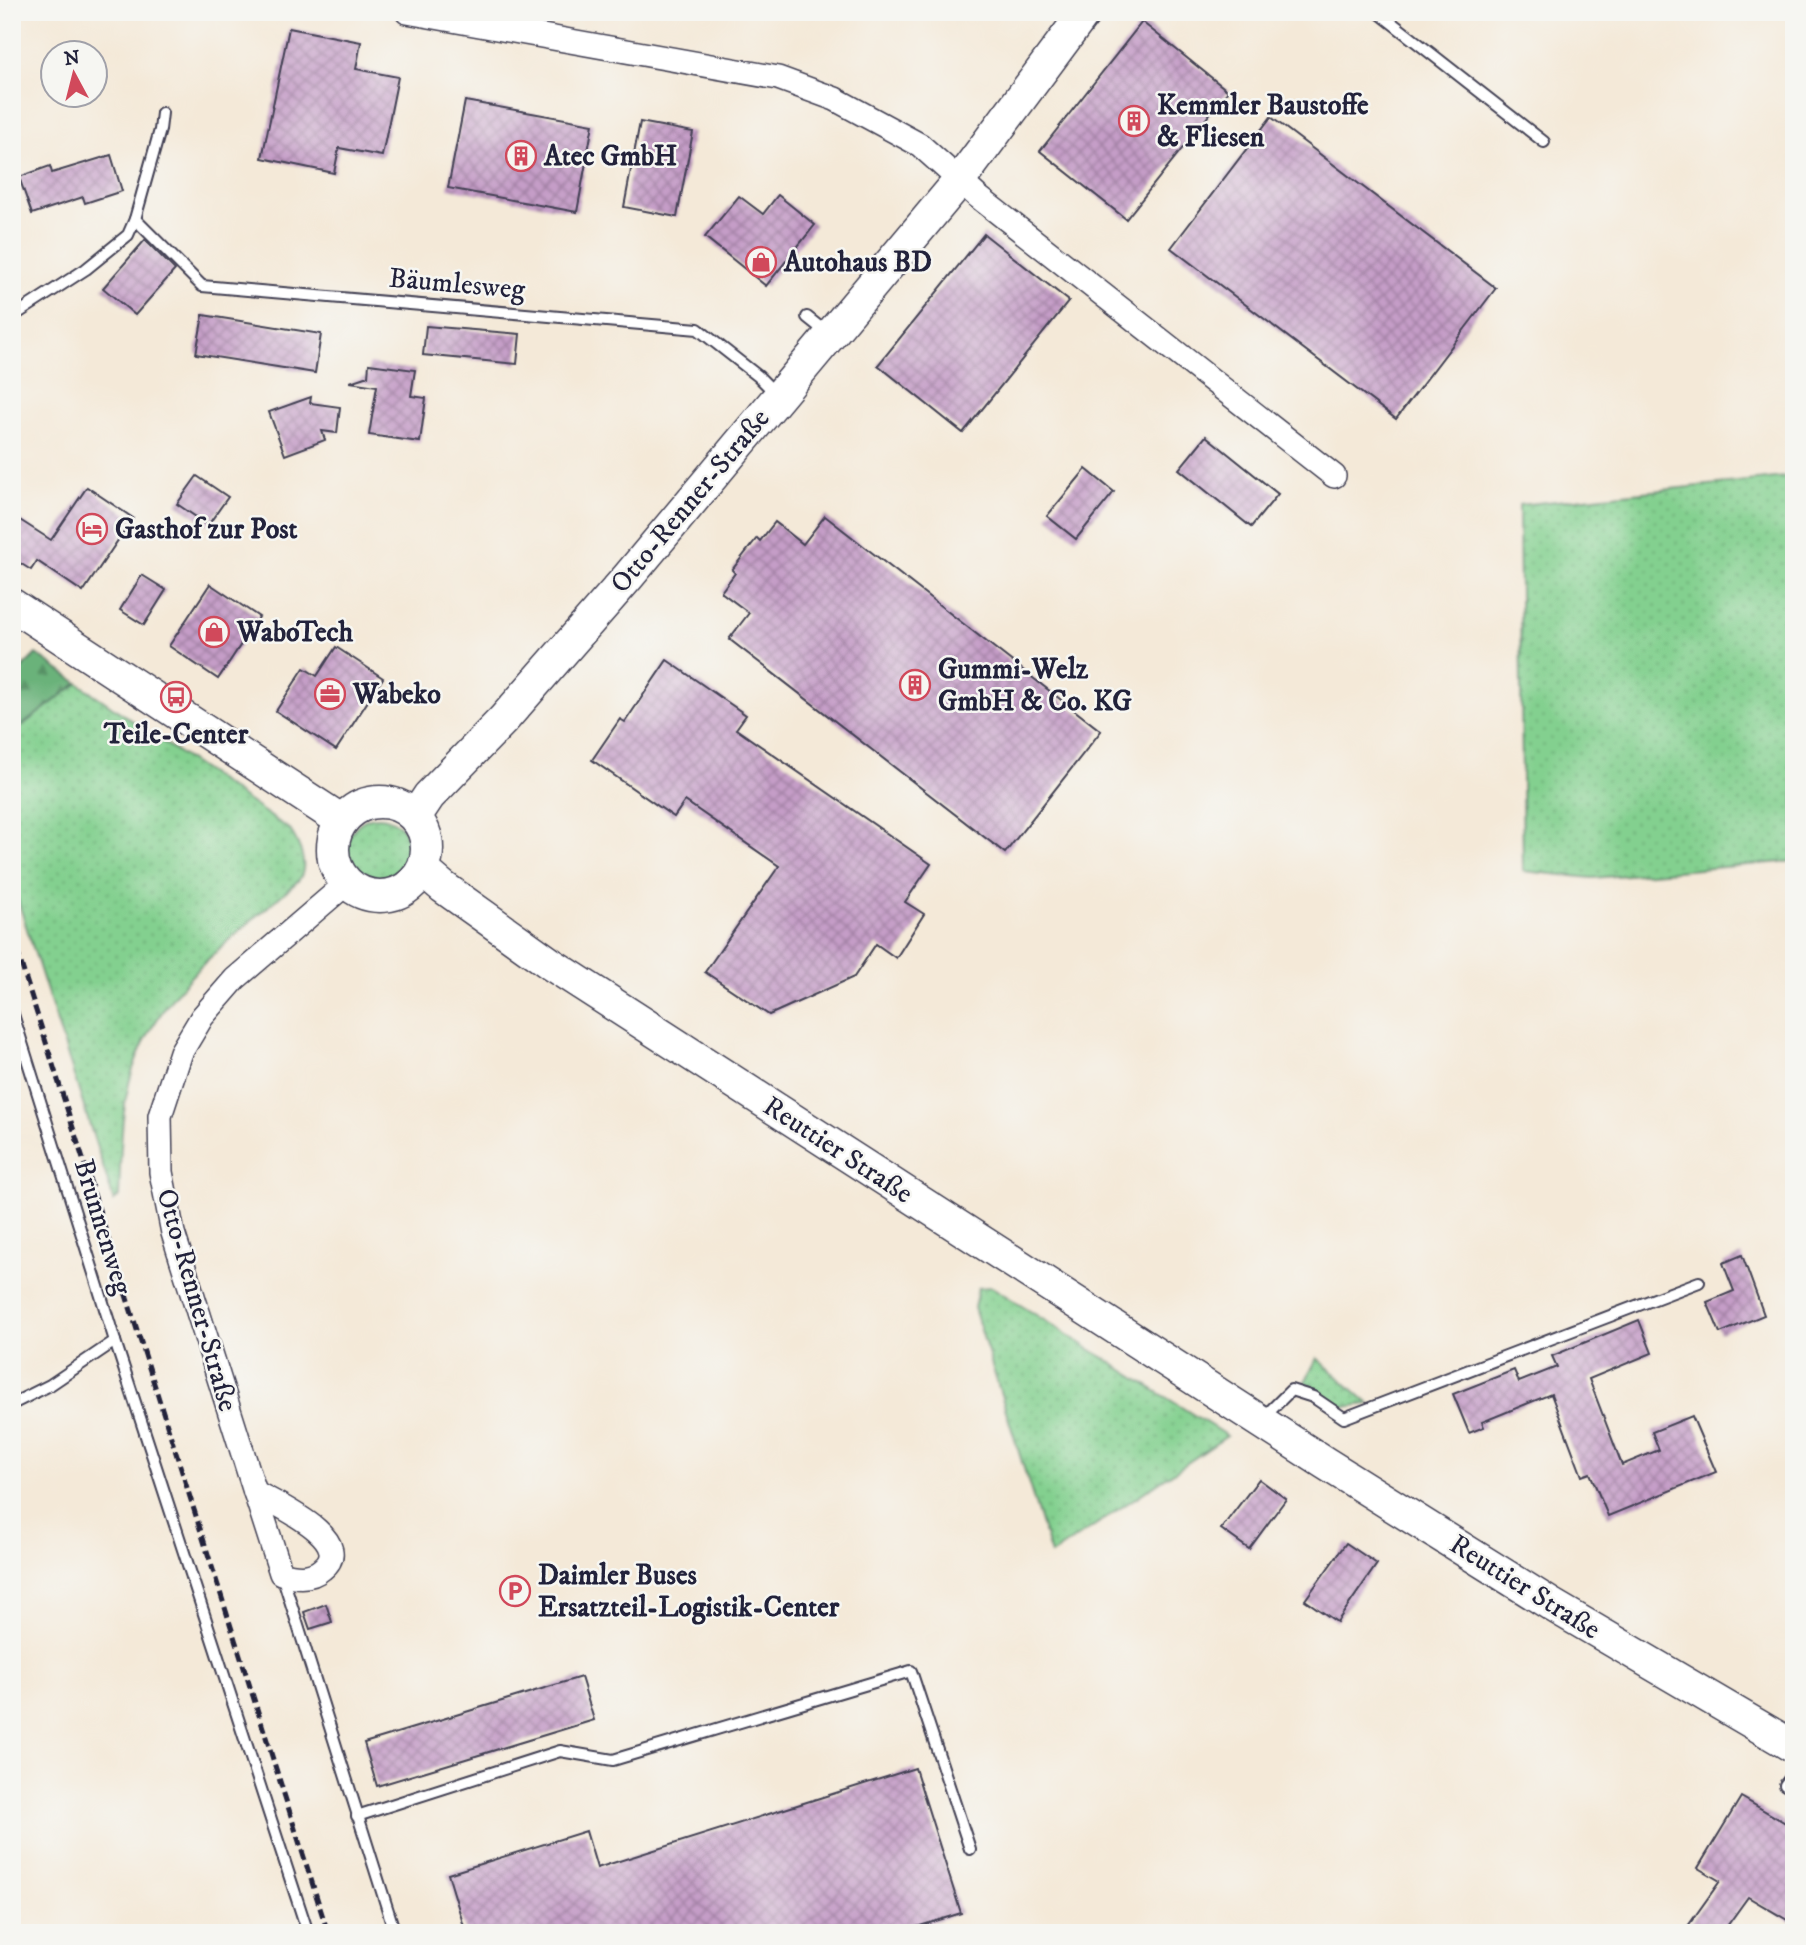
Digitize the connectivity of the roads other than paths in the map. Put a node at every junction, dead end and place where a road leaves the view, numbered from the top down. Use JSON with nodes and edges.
{"nodes":[{"id":1,"x":407,"y":12,"type":"edge"},
{"id":2,"x":1085,"y":12,"type":"edge"},
{"id":3,"x":1378,"y":12,"type":"edge"},
{"id":4,"x":162,"y":113,"type":"dead end"},
{"id":5,"x":1544,"y":142,"type":"dead end"},
{"id":6,"x":960,"y":180,"type":"junction"},
{"id":7,"x":135,"y":219,"type":"junction"},
{"id":8,"x":12,"y":317,"type":"edge"},
{"id":9,"x":778,"y":396,"type":"junction"},
{"id":10,"x":1334,"y":476,"type":"dead end"},
{"id":11,"x":12,"y":605,"type":"edge"},
{"id":12,"x":415,"y":817,"type":"junction"},
{"id":13,"x":342,"y":821,"type":"junction"},
{"id":14,"x":423,"y":870,"type":"junction"},
{"id":15,"x":347,"y":883,"type":"junction"},
{"id":16,"x":12,"y":1011,"type":"edge"},
{"id":17,"x":1699,"y":1282,"type":"dead end"},
{"id":18,"x":115,"y":1341,"type":"junction"},
{"id":19,"x":12,"y":1404,"type":"edge"},
{"id":20,"x":1260,"y":1421,"type":"junction"},
{"id":21,"x":255,"y":1492,"type":"junction"},
{"id":22,"x":281,"y":1573,"type":"junction"},
{"id":23,"x":1794,"y":1747,"type":"edge"},
{"id":24,"x":1794,"y":1773,"type":"edge"},
{"id":25,"x":1794,"y":1790,"type":"edge"},
{"id":26,"x":358,"y":1816,"type":"junction"},
{"id":27,"x":970,"y":1849,"type":"dead end"},
{"id":28,"x":308,"y":1933,"type":"edge"},
{"id":29,"x":395,"y":1933,"type":"edge"}],
"edges":[{"from":1,"to":6,"type":"street"},
{"from":2,"to":6,"type":"main road","name":"Otto-Renner-Straße"},
{"from":3,"to":5,"type":"lane"},
{"from":4,"to":7,"type":"lane"},
{"from":6,"to":9,"type":"main road","name":"Otto-Renner-Straße"},
{"from":6,"to":10,"type":"street"},
{"from":7,"to":8,"type":"lane"},
{"from":7,"to":9,"type":"lane","name":"Bäumlesweg"},
{"from":9,"to":12,"type":"main road","name":"Otto-Renner-Straße"},
{"from":11,"to":13,"type":"main road"},
{"from":12,"to":13,"type":"main road"},
{"from":12,"to":14,"type":"main road"},
{"from":13,"to":15,"type":"main road"},
{"from":14,"to":15,"type":"main road"},
{"from":14,"to":20,"type":"main road","name":"Reuttier Straße"},
{"from":15,"to":21,"type":"street","name":"Otto-Renner-Straße"},
{"from":16,"to":18,"type":"lane","name":"Brunnenweg"},
{"from":17,"to":20,"type":"lane"},
{"from":18,"to":19,"type":"lane"},
{"from":18,"to":28,"type":"lane","name":"Brunnenweg"},
{"from":20,"to":23,"type":"main road","name":"Reuttier Straße"},
{"from":21,"to":22,"type":"street","name":"Otto-Renner-Straße"},
{"from":21,"to":22,"type":"street"},
{"from":22,"to":26,"type":"lane"},
{"from":24,"to":25,"type":"lane"},
{"from":26,"to":27,"type":"lane"},
{"from":26,"to":29,"type":"lane"}]}
